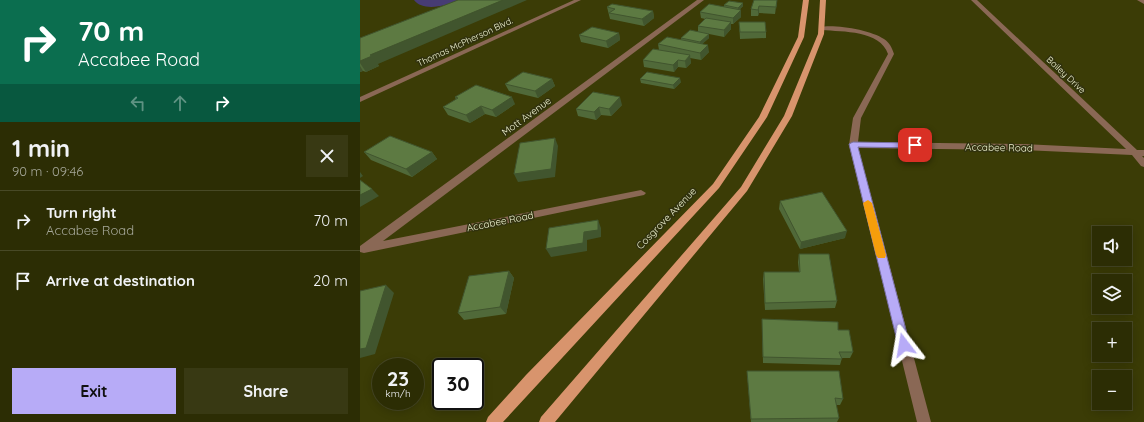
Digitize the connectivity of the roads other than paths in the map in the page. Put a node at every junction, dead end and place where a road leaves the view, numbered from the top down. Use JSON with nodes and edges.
{"nodes":[{"id":1,"x":578,"y":0,"type":"edge"},
{"id":2,"x":701,"y":0,"type":"edge"},
{"id":3,"x":806,"y":0,"type":"edge"},
{"id":4,"x":823,"y":0,"type":"edge"},
{"id":5,"x":974,"y":0,"type":"edge"},
{"id":6,"x":1140,"y":0,"type":"edge"},
{"id":7,"x":1144,"y":2,"type":"edge"},
{"id":8,"x":822,"y":28,"type":"junction"},
{"id":9,"x":360,"y":100,"type":"edge"},
{"id":10,"x":853,"y":144,"type":"junction"},
{"id":11,"x":1134,"y":152,"type":"junction"},
{"id":12,"x":1144,"y":153,"type":"edge"},
{"id":13,"x":1144,"y":164,"type":"edge"},
{"id":14,"x":641,"y":193,"type":"dead end"},
{"id":15,"x":362,"y":249,"type":"edge"},
{"id":16,"x":494,"y":422,"type":"edge"},
{"id":17,"x":546,"y":422,"type":"edge"},
{"id":18,"x":924,"y":422,"type":"edge"}],
"edges":[{"from":1,"to":9,"type":"street","name":"Thomas McPherson Blvd."},
{"from":2,"to":15,"type":"street","name":"Mott Avenue"},
{"from":3,"to":16,"type":"main road","name":"Cosgrove Avenue"},
{"from":4,"to":8,"type":"main road"},
{"from":5,"to":11,"type":"street","name":"Bailey Drive"},
{"from":6,"to":7,"type":"street"},
{"from":8,"to":10,"type":"street"},
{"from":8,"to":17,"type":"main road"},
{"from":10,"to":11,"type":"street","name":"Accabee Road"},
{"from":10,"to":18,"type":"street"},
{"from":11,"to":12,"type":"street","name":"Accabee Road"},
{"from":11,"to":13,"type":"street","name":"Bailey Drive"},
{"from":14,"to":15,"type":"street","name":"Accabee Road"}]}
